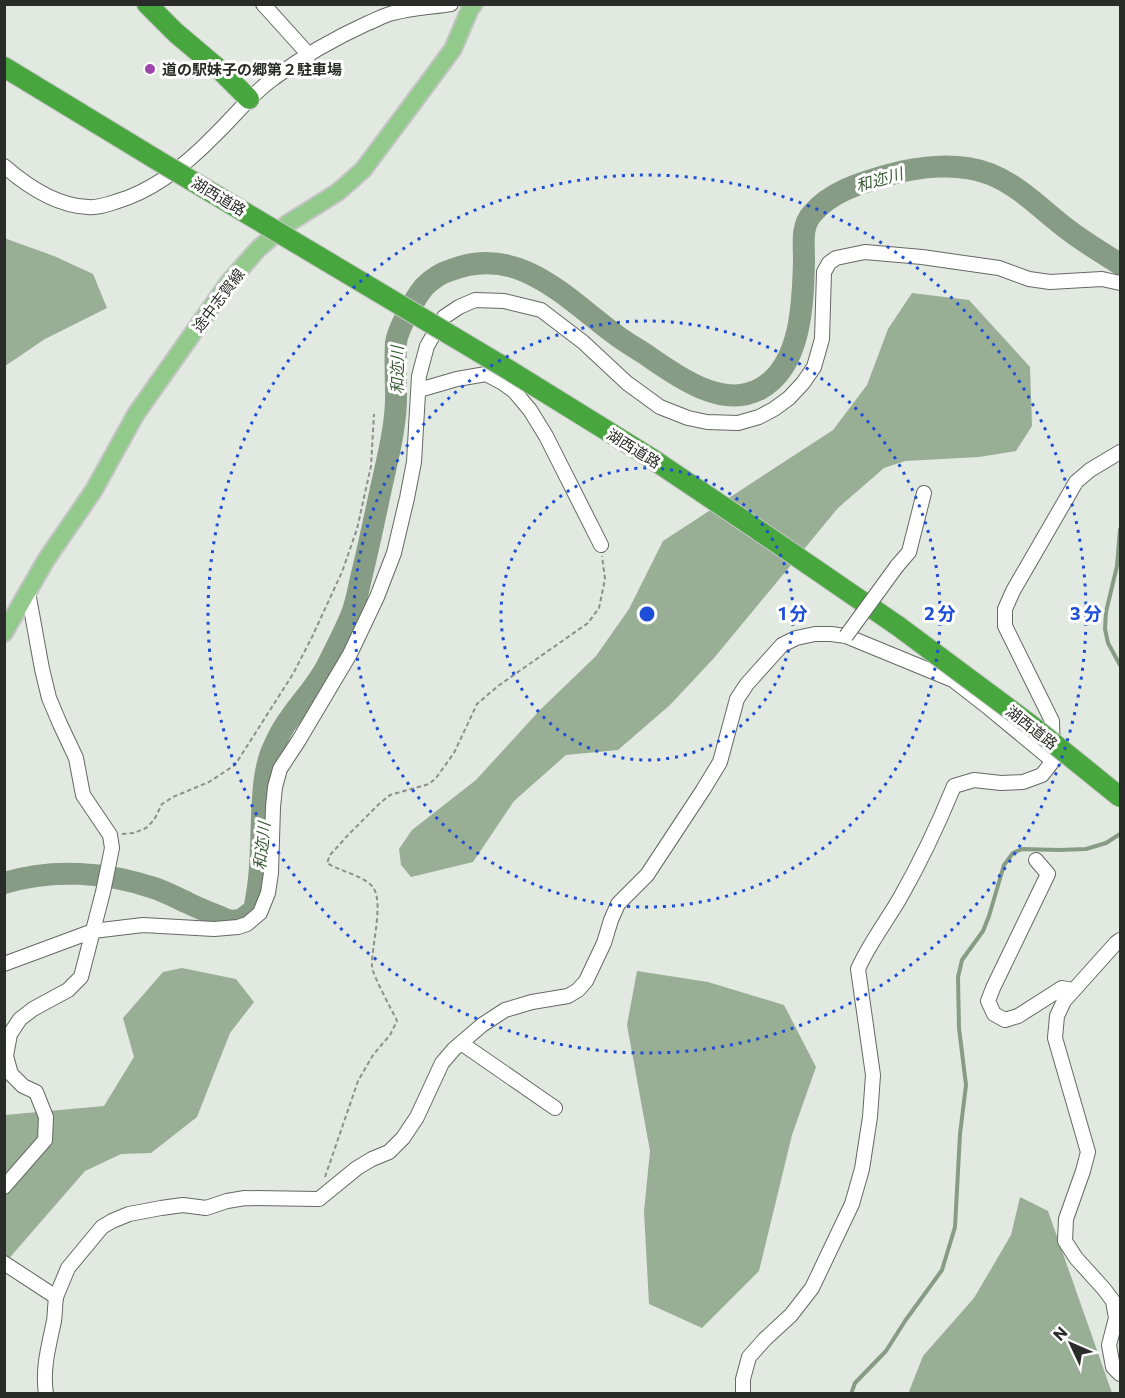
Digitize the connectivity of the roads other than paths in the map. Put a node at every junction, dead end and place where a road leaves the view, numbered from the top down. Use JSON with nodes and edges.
{"nodes":[{"id":1,"x":147,"y":4,"type":"edge"},
{"id":2,"x":262,"y":4,"type":"edge"},
{"id":3,"x":451,"y":4,"type":"edge"},
{"id":4,"x":474,"y":4,"type":"edge"},
{"id":5,"x":309,"y":55,"type":"junction"},
{"id":6,"x":4,"y":56,"type":"edge"},
{"id":7,"x":4,"y":67,"type":"edge"},
{"id":8,"x":4,"y":77,"type":"edge"},
{"id":9,"x":249,"y":99,"type":"junction"},
{"id":10,"x":122,"y":139,"type":"junction"},
{"id":11,"x":4,"y":166,"type":"edge"},
{"id":12,"x":1120,"y":283,"type":"edge"},
{"id":13,"x":418,"y":390,"type":"junction"},
{"id":14,"x":1120,"y":452,"type":"edge"},
{"id":15,"x":924,"y":493,"type":"dead end"},
{"id":16,"x":601,"y":545,"type":"road end"},
{"id":17,"x":28,"y":592,"type":"junction"},
{"id":18,"x":4,"y":633,"type":"edge"},
{"id":19,"x":846,"y":636,"type":"junction"},
{"id":20,"x":1053,"y":761,"type":"junction"},
{"id":21,"x":1120,"y":796,"type":"edge"},
{"id":22,"x":1036,"y":860,"type":"dead end"},
{"id":23,"x":93,"y":931,"type":"junction"},
{"id":24,"x":1120,"y":940,"type":"edge"},
{"id":25,"x":4,"y":964,"type":"edge"},
{"id":26,"x":1074,"y":990,"type":"junction"},
{"id":27,"x":461,"y":1043,"type":"junction"},
{"id":28,"x":555,"y":1107,"type":"dead end"},
{"id":29,"x":4,"y":1187,"type":"edge"},
{"id":30,"x":4,"y":1263,"type":"edge"},
{"id":31,"x":56,"y":1297,"type":"junction"},
{"id":32,"x":1120,"y":1374,"type":"edge"},
{"id":33,"x":46,"y":1394,"type":"edge"},
{"id":34,"x":743,"y":1394,"type":"edge"}],
"edges":[{"from":1,"to":9,"type":"highway"},
{"from":2,"to":5,"type":"street"},
{"from":3,"to":5,"type":"street"},
{"from":4,"to":17,"type":"main road","name":"途中志賀線"},
{"from":5,"to":9,"type":"street"},
{"from":6,"to":10,"type":"highway","name":"湖西道路"},
{"from":7,"to":10,"type":"highway","name":"湖西道路"},
{"from":8,"to":10,"type":"highway"},
{"from":9,"to":11,"type":"street"},
{"from":10,"to":21,"type":"highway","name":"湖西道路","bridge":true},
{"from":12,"to":13,"type":"street"},
{"from":13,"to":16,"type":"street"},
{"from":13,"to":23,"type":"street"},
{"from":14,"to":20,"type":"street"},
{"from":15,"to":19,"type":"street","bridge":true},
{"from":17,"to":18,"type":"main road","name":"途中志賀線"},
{"from":17,"to":23,"type":"street"},
{"from":19,"to":20,"type":"street"},
{"from":19,"to":27,"type":"street"},
{"from":20,"to":34,"type":"street"},
{"from":22,"to":26,"type":"street"},
{"from":23,"to":25,"type":"street"},
{"from":23,"to":29,"type":"street"},
{"from":24,"to":26,"type":"street"},
{"from":26,"to":32,"type":"street"},
{"from":27,"to":28,"type":"street"},
{"from":27,"to":31,"type":"street"},
{"from":30,"to":31,"type":"street"},
{"from":31,"to":33,"type":"street"}]}
